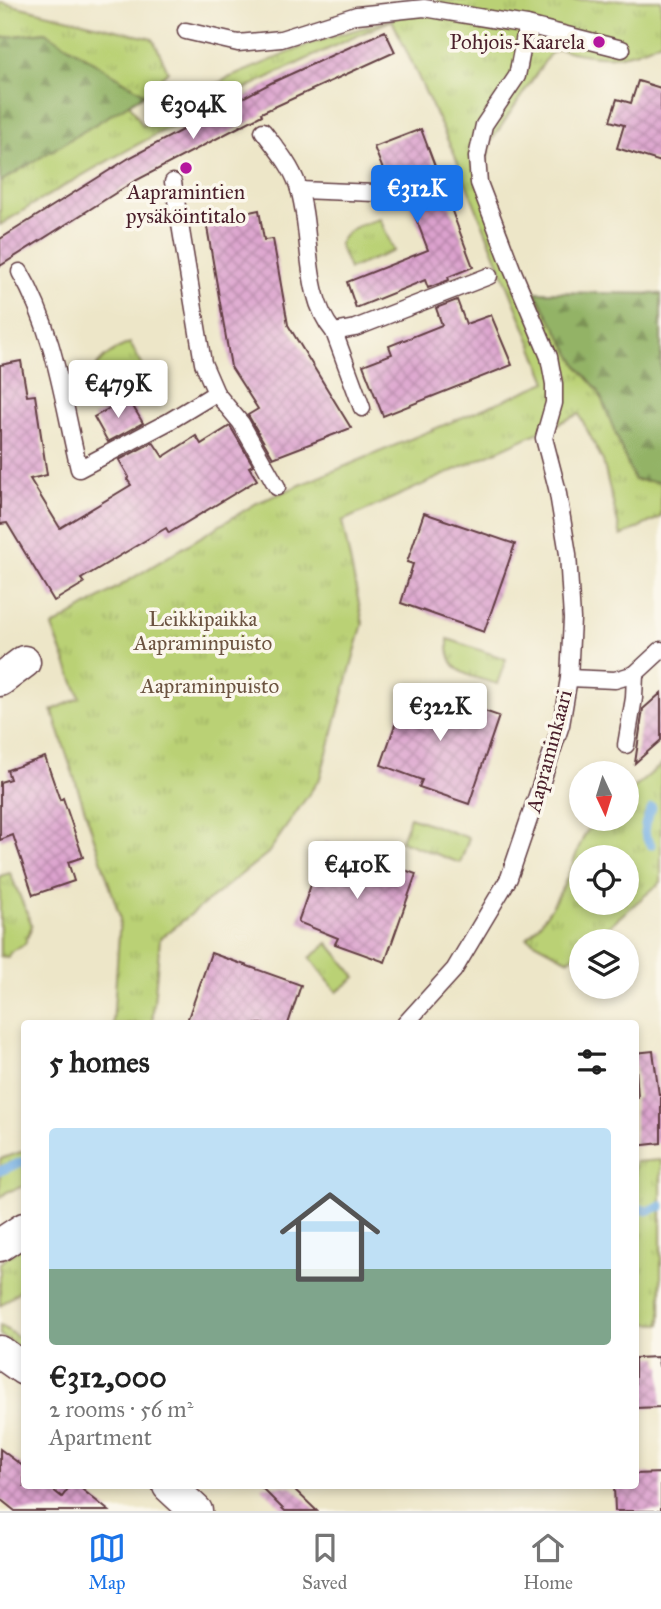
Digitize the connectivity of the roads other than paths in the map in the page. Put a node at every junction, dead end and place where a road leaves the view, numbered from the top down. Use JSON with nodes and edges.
{"nodes":[{"id":1,"x":527,"y":25,"type":"junction"},
{"id":2,"x":186,"y":31,"type":"dead end"},
{"id":3,"x":622,"y":49,"type":"dead end"},
{"id":4,"x":262,"y":131,"type":"dead end"},
{"id":5,"x":173,"y":182,"type":"dead end"},
{"id":6,"x":391,"y":186,"type":"dead end"},
{"id":7,"x":299,"y":190,"type":"junction"},
{"id":8,"x":20,"y":272,"type":"dead end"},
{"id":9,"x":489,"y":276,"type":"dead end"},
{"id":10,"x":334,"y":332,"type":"junction"},
{"id":11,"x":216,"y":393,"type":"junction"},
{"id":12,"x":362,"y":408,"type":"dead end"},
{"id":13,"x":277,"y":487,"type":"dead end"},
{"id":14,"x":661,"y":650,"type":"edge"},
{"id":15,"x":635,"y":674,"type":"junction"},
{"id":16,"x":569,"y":678,"type":"junction"},
{"id":17,"x":626,"y":745,"type":"dead end"},
{"id":18,"x":409,"y":1020,"type":"edge"},
{"id":19,"x":21,"y":1230,"type":"edge"},
{"id":20,"x":0,"y":1245,"type":"edge"},
{"id":21,"x":0,"y":1352,"type":"edge"},
{"id":22,"x":21,"y":1367,"type":"edge"},
{"id":23,"x":172,"y":1489,"type":"edge"},
{"id":24,"x":196,"y":1511,"type":"edge"}],
"edges":[{"from":1,"to":2,"type":"lane"},
{"from":1,"to":3,"type":"lane"},
{"from":1,"to":16,"type":"lane","name":"Aapraminkaari"},
{"from":4,"to":7,"type":"lane"},
{"from":5,"to":11,"type":"lane"},
{"from":6,"to":7,"type":"lane"},
{"from":7,"to":10,"type":"lane"},
{"from":8,"to":11,"type":"lane"},
{"from":9,"to":10,"type":"lane"},
{"from":10,"to":12,"type":"lane"},
{"from":11,"to":13,"type":"lane"},
{"from":14,"to":15,"type":"lane"},
{"from":15,"to":16,"type":"lane"},
{"from":15,"to":17,"type":"lane"},
{"from":16,"to":18,"type":"lane","name":"Aapraminkaari"},
{"from":19,"to":20,"type":"street"},
{"from":21,"to":22,"type":"street"},
{"from":23,"to":24,"type":"street"}]}
